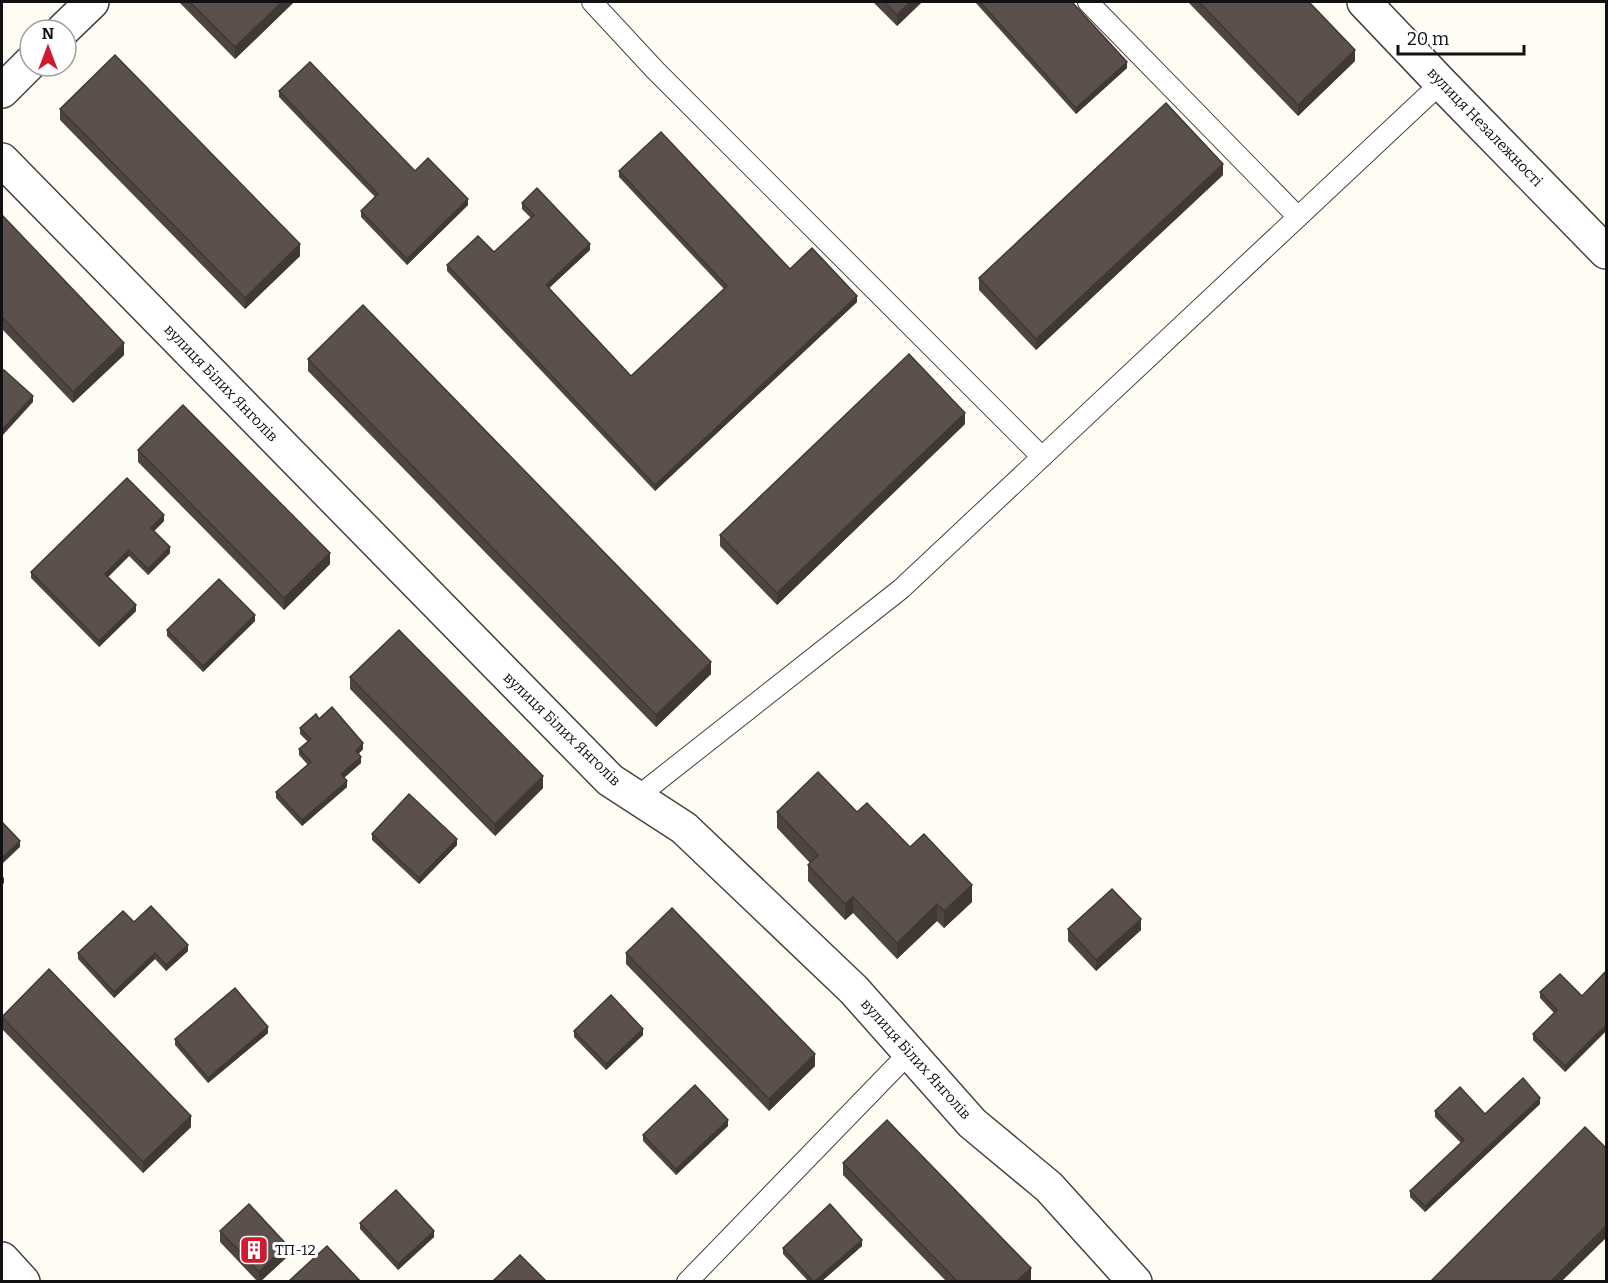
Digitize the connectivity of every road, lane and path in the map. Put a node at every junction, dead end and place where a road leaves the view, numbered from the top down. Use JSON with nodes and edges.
{"nodes":[{"id":1,"x":92,"y":2,"type":"edge"},
{"id":2,"x":592,"y":2,"type":"edge"},
{"id":3,"x":1089,"y":2,"type":"edge"},
{"id":4,"x":1364,"y":2,"type":"edge"},
{"id":5,"x":75,"y":18,"type":"edge"},
{"id":6,"x":18,"y":75,"type":"edge"},
{"id":7,"x":1441,"y":84,"type":"junction"},
{"id":8,"x":2,"y":91,"type":"edge"},
{"id":9,"x":2,"y":160,"type":"edge"},
{"id":10,"x":1298,"y":217,"type":"junction"},
{"id":11,"x":1606,"y":252,"type":"edge"},
{"id":12,"x":1042,"y":457,"type":"junction"},
{"id":13,"x":637,"y":797,"type":"junction"},
{"id":14,"x":910,"y":1052,"type":"junction"},
{"id":15,"x":2,"y":1259,"type":"edge"},
{"id":16,"x":23,"y":1281,"type":"edge"},
{"id":17,"x":687,"y":1281,"type":"edge"},
{"id":18,"x":1135,"y":1281,"type":"edge"}],
"edges":[{"from":1,"to":5,"type":"street"},
{"from":2,"to":12,"type":"lane"},
{"from":3,"to":10,"type":"lane"},
{"from":4,"to":7,"type":"street","name":"вулиця Незалежності"},
{"from":6,"to":8,"type":"street"},
{"from":7,"to":10,"type":"lane"},
{"from":7,"to":11,"type":"street","name":"вулиця Незалежності"},
{"from":9,"to":13,"type":"street","name":"вулиця Білих Янголів"},
{"from":10,"to":12,"type":"lane"},
{"from":12,"to":13,"type":"lane"},
{"from":13,"to":14,"type":"street","name":"вулиця Білих Янголів"},
{"from":14,"to":17,"type":"lane"},
{"from":14,"to":18,"type":"street","name":"вулиця Білих Янголів"},
{"from":15,"to":16,"type":"street"}]}
